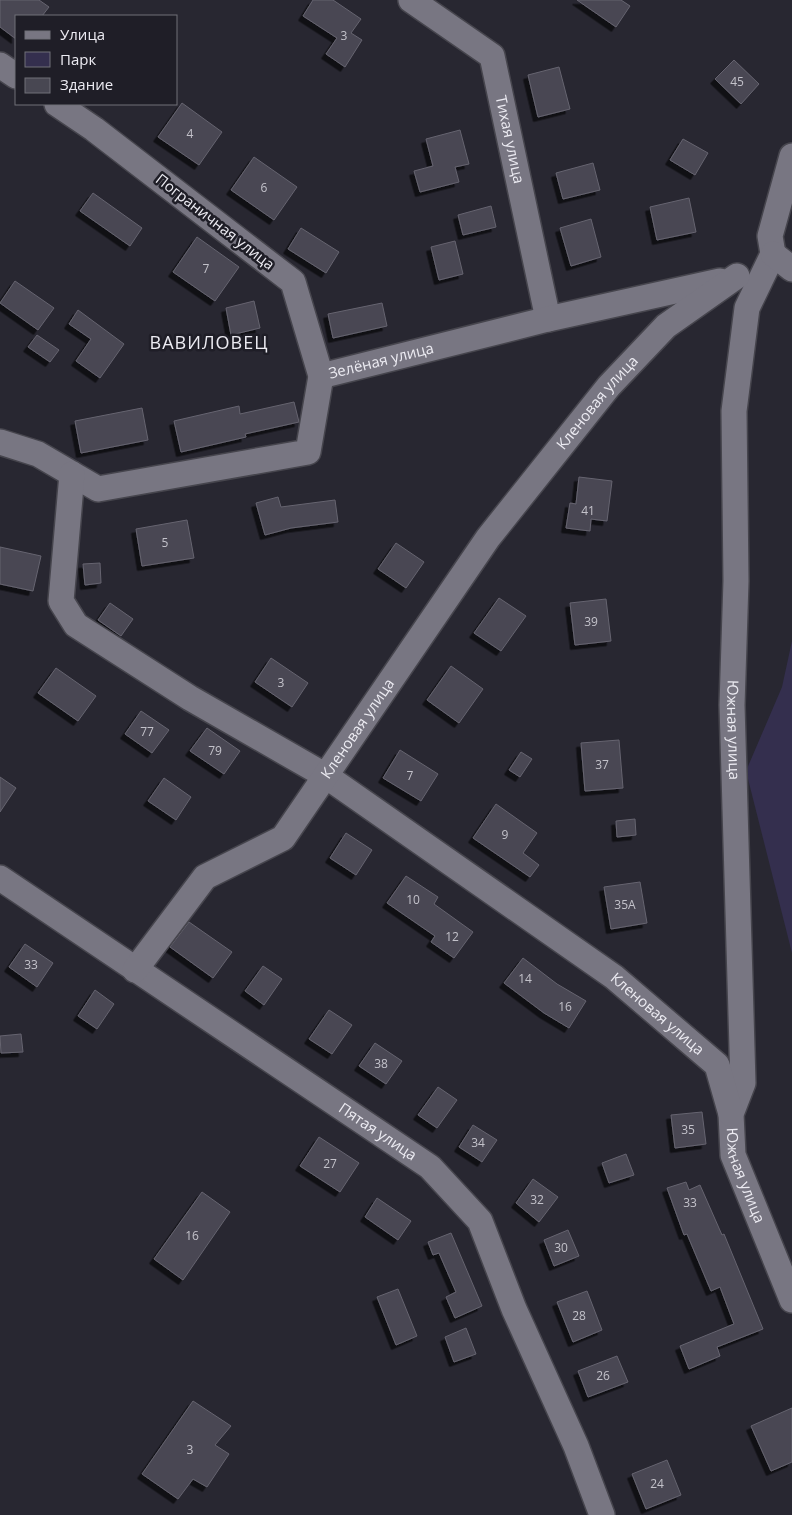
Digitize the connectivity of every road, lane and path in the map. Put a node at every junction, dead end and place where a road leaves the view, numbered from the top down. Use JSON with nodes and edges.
{"nodes":[{"id":1,"x":412,"y":0,"type":"edge"},
{"id":2,"x":0,"y":65,"type":"edge"},
{"id":3,"x":15,"y":75,"type":"edge"},
{"id":4,"x":58,"y":105,"type":"edge"},
{"id":5,"x":792,"y":156,"type":"edge"},
{"id":6,"x":783,"y":262,"type":"edge"},
{"id":7,"x":737,"y":276,"type":"junction"},
{"id":8,"x":548,"y":319,"type":"junction"},
{"id":9,"x":322,"y":376,"type":"junction"},
{"id":10,"x":0,"y":442,"type":"edge"},
{"id":11,"x":72,"y":474,"type":"junction"},
{"id":12,"x":326,"y":776,"type":"junction"},
{"id":13,"x":0,"y":878,"type":"edge"},
{"id":14,"x":135,"y":970,"type":"junction"},
{"id":15,"x":731,"y":1114,"type":"junction"},
{"id":16,"x":792,"y":1300,"type":"edge"},
{"id":17,"x":602,"y":1515,"type":"edge"}],
"edges":[{"from":1,"to":8,"type":"street","name":"Тихая улица"},
{"from":2,"to":3,"type":"street"},
{"from":4,"to":9,"type":"street","name":"Пограничная улица"},
{"from":5,"to":6,"type":"street","name":"Южная улица"},
{"from":6,"to":7,"type":"street","name":"Зелёная улица"},
{"from":6,"to":15,"type":"street","name":"Южная улица"},
{"from":7,"to":8,"type":"street","name":"Зелёная улица"},
{"from":7,"to":12,"type":"street","name":"Кленовая улица"},
{"from":8,"to":9,"type":"street","name":"Зелёная улица"},
{"from":9,"to":11,"type":"street","name":"Зелёная улица"},
{"from":10,"to":11,"type":"street","name":"Зелёная улица"},
{"from":11,"to":12,"type":"street"},
{"from":12,"to":14,"type":"street"},
{"from":12,"to":15,"type":"street","name":"Кленовая улица"},
{"from":13,"to":14,"type":"street","name":"Пятая улица"},
{"from":14,"to":17,"type":"street","name":"Пятая улица"},
{"from":15,"to":16,"type":"street","name":"Южная улица"}]}
